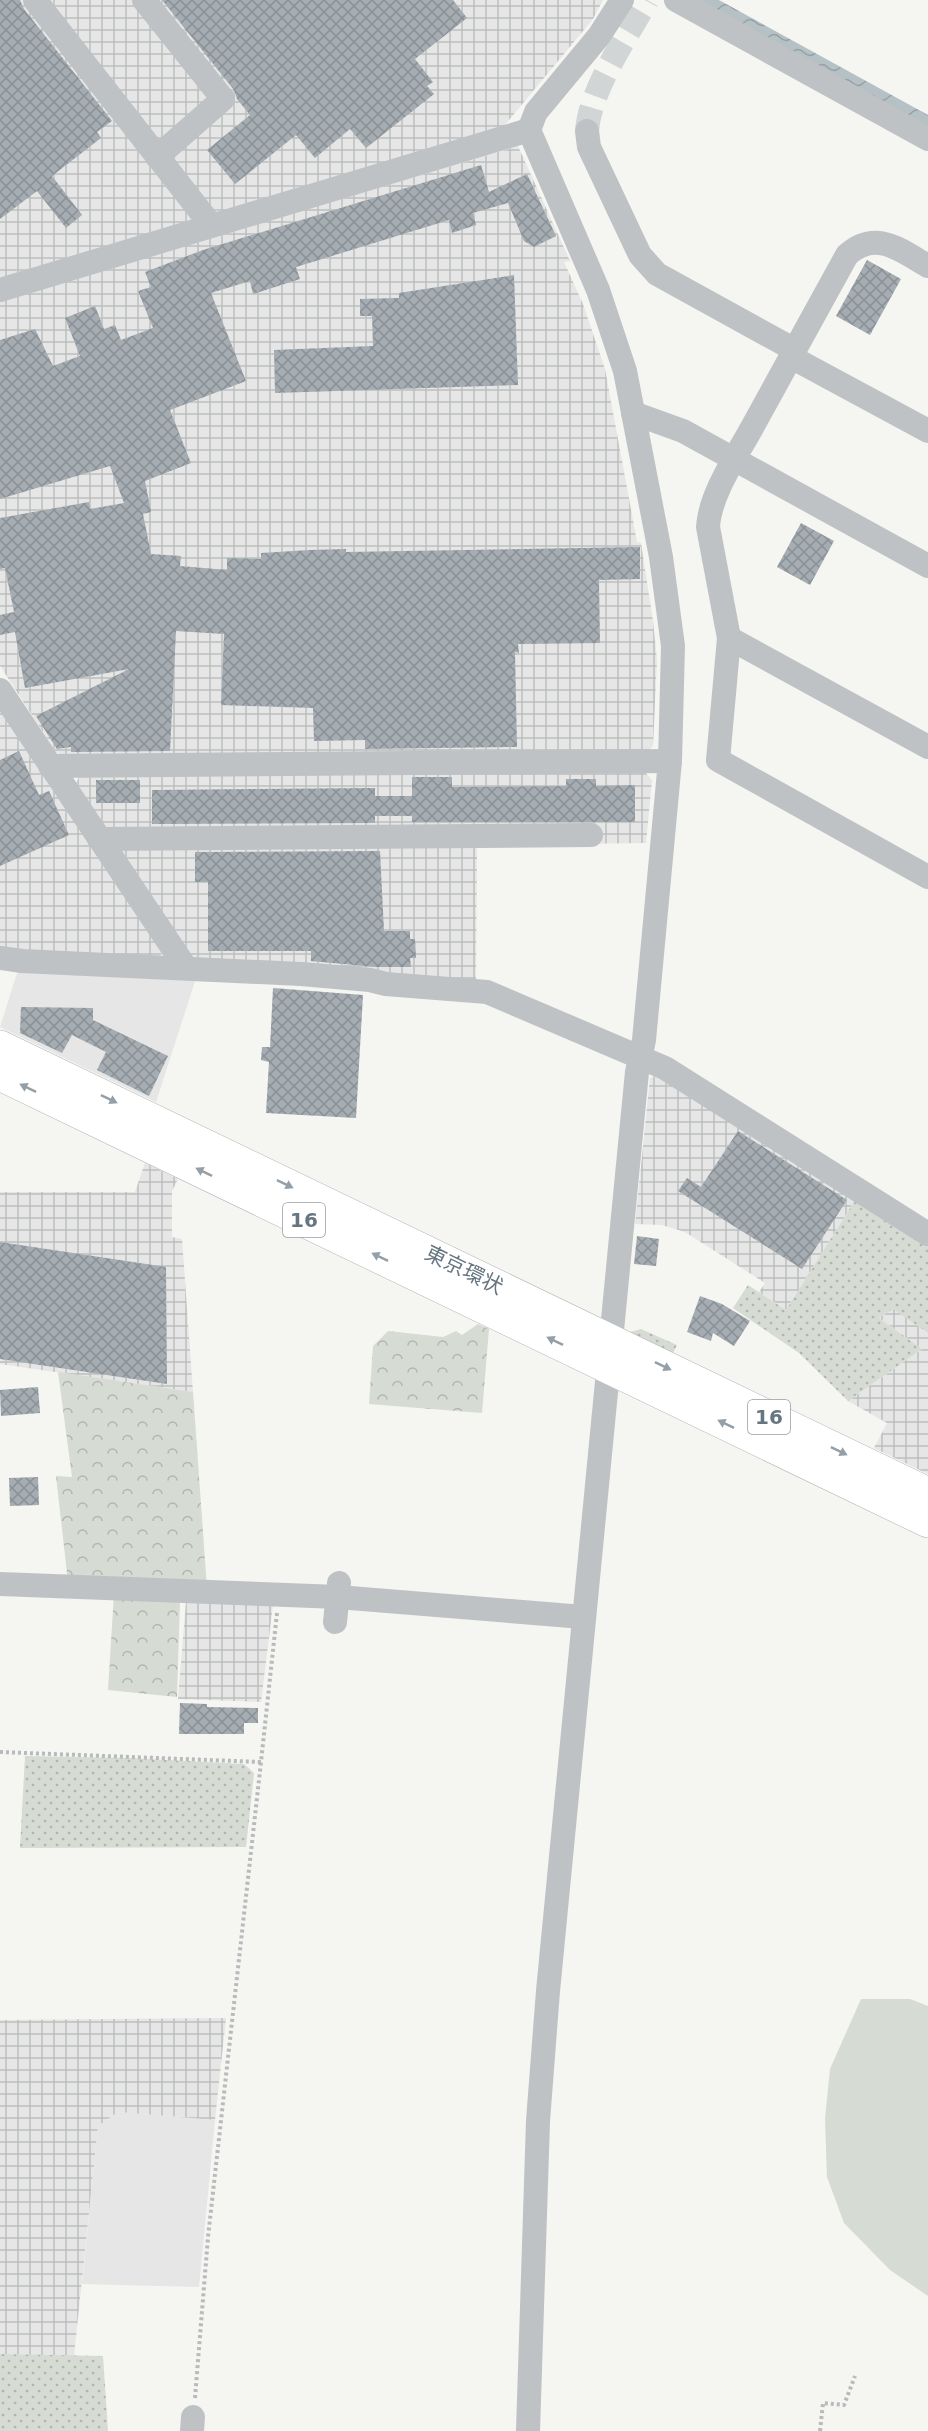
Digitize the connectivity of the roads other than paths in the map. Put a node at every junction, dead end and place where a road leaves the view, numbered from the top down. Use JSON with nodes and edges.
{"nodes":[{"id":1,"x":35,"y":0,"type":"edge"},
{"id":2,"x":144,"y":0,"type":"edge"},
{"id":3,"x":622,"y":0,"type":"edge"},
{"id":4,"x":676,"y":0,"type":"edge"},
{"id":5,"x":529,"y":130,"type":"junction"},
{"id":6,"x":587,"y":131,"type":"tunnel mouth"},
{"id":7,"x":928,"y":139,"type":"edge"},
{"id":8,"x":157,"y":157,"type":"junction"},
{"id":9,"x":211,"y":225,"type":"junction"},
{"id":10,"x":928,"y":266,"type":"edge"},
{"id":11,"x":0,"y":290,"type":"edge"},
{"id":12,"x":793,"y":353,"type":"junction"},
{"id":13,"x":633,"y":413,"type":"junction"},
{"id":14,"x":928,"y":431,"type":"edge"},
{"id":15,"x":735,"y":460,"type":"junction"},
{"id":16,"x":928,"y":566,"type":"edge"},
{"id":17,"x":729,"y":638,"type":"junction"},
{"id":18,"x":0,"y":690,"type":"edge"},
{"id":19,"x":928,"y":747,"type":"edge"},
{"id":20,"x":670,"y":761,"type":"junction"},
{"id":21,"x":50,"y":766,"type":"junction"},
{"id":22,"x":591,"y":835,"type":"dead end"},
{"id":23,"x":99,"y":839,"type":"junction"},
{"id":24,"x":928,"y":877,"type":"edge"},
{"id":25,"x":0,"y":958,"type":"edge"},
{"id":26,"x":186,"y":968,"type":"junction"},
{"id":27,"x":0,"y":1047,"type":"edge"},
{"id":28,"x":641,"y":1056,"type":"junction"},
{"id":29,"x":0,"y":1074,"type":"edge"},
{"id":30,"x":928,"y":1234,"type":"edge"},
{"id":31,"x":609,"y":1354,"type":"junction"},
{"id":32,"x":928,"y":1494,"type":"edge"},
{"id":33,"x":928,"y":1521,"type":"edge"},
{"id":34,"x":0,"y":1584,"type":"edge"},
{"id":35,"x":338,"y":1589,"type":"junction"},
{"id":36,"x":583,"y":1617,"type":"junction"},
{"id":37,"x":336,"y":1622,"type":"dead end"},
{"id":38,"x":528,"y":2431,"type":"edge"}],
"edges":[{"from":1,"to":8,"type":"street"},
{"from":2,"to":8,"type":"street"},
{"from":3,"to":5,"type":"street"},
{"from":4,"to":7,"type":"street"},
{"from":5,"to":9,"type":"street"},
{"from":5,"to":13,"type":"street"},
{"from":6,"to":12,"type":"street"},
{"from":8,"to":9,"type":"street"},
{"from":9,"to":11,"type":"street"},
{"from":10,"to":12,"type":"street"},
{"from":12,"to":14,"type":"street"},
{"from":12,"to":15,"type":"street"},
{"from":13,"to":15,"type":"street"},
{"from":13,"to":20,"type":"street"},
{"from":15,"to":16,"type":"street"},
{"from":15,"to":17,"type":"street"},
{"from":17,"to":19,"type":"street"},
{"from":17,"to":24,"type":"street"},
{"from":18,"to":21,"type":"street"},
{"from":20,"to":21,"type":"street"},
{"from":20,"to":28,"type":"street"},
{"from":21,"to":23,"type":"street"},
{"from":22,"to":23,"type":"street"},
{"from":23,"to":26,"type":"street"},
{"from":25,"to":26,"type":"street"},
{"from":26,"to":28,"type":"street"},
{"from":27,"to":31,"type":"highway","name":"東京環状","number":"16","one_way":true},
{"from":28,"to":30,"type":"street"},
{"from":28,"to":31,"type":"street"},
{"from":31,"to":29,"type":"highway","name":"東京環状","number":"16","one_way":true},
{"from":31,"to":32,"type":"highway","name":"東京環状","number":"16","one_way":true},
{"from":33,"to":31,"type":"highway","name":"東京環状","number":"16","one_way":true},
{"from":31,"to":36,"type":"street"},
{"from":34,"to":35,"type":"street"},
{"from":35,"to":36,"type":"street"},
{"from":35,"to":37,"type":"street"},
{"from":36,"to":38,"type":"street"}]}
